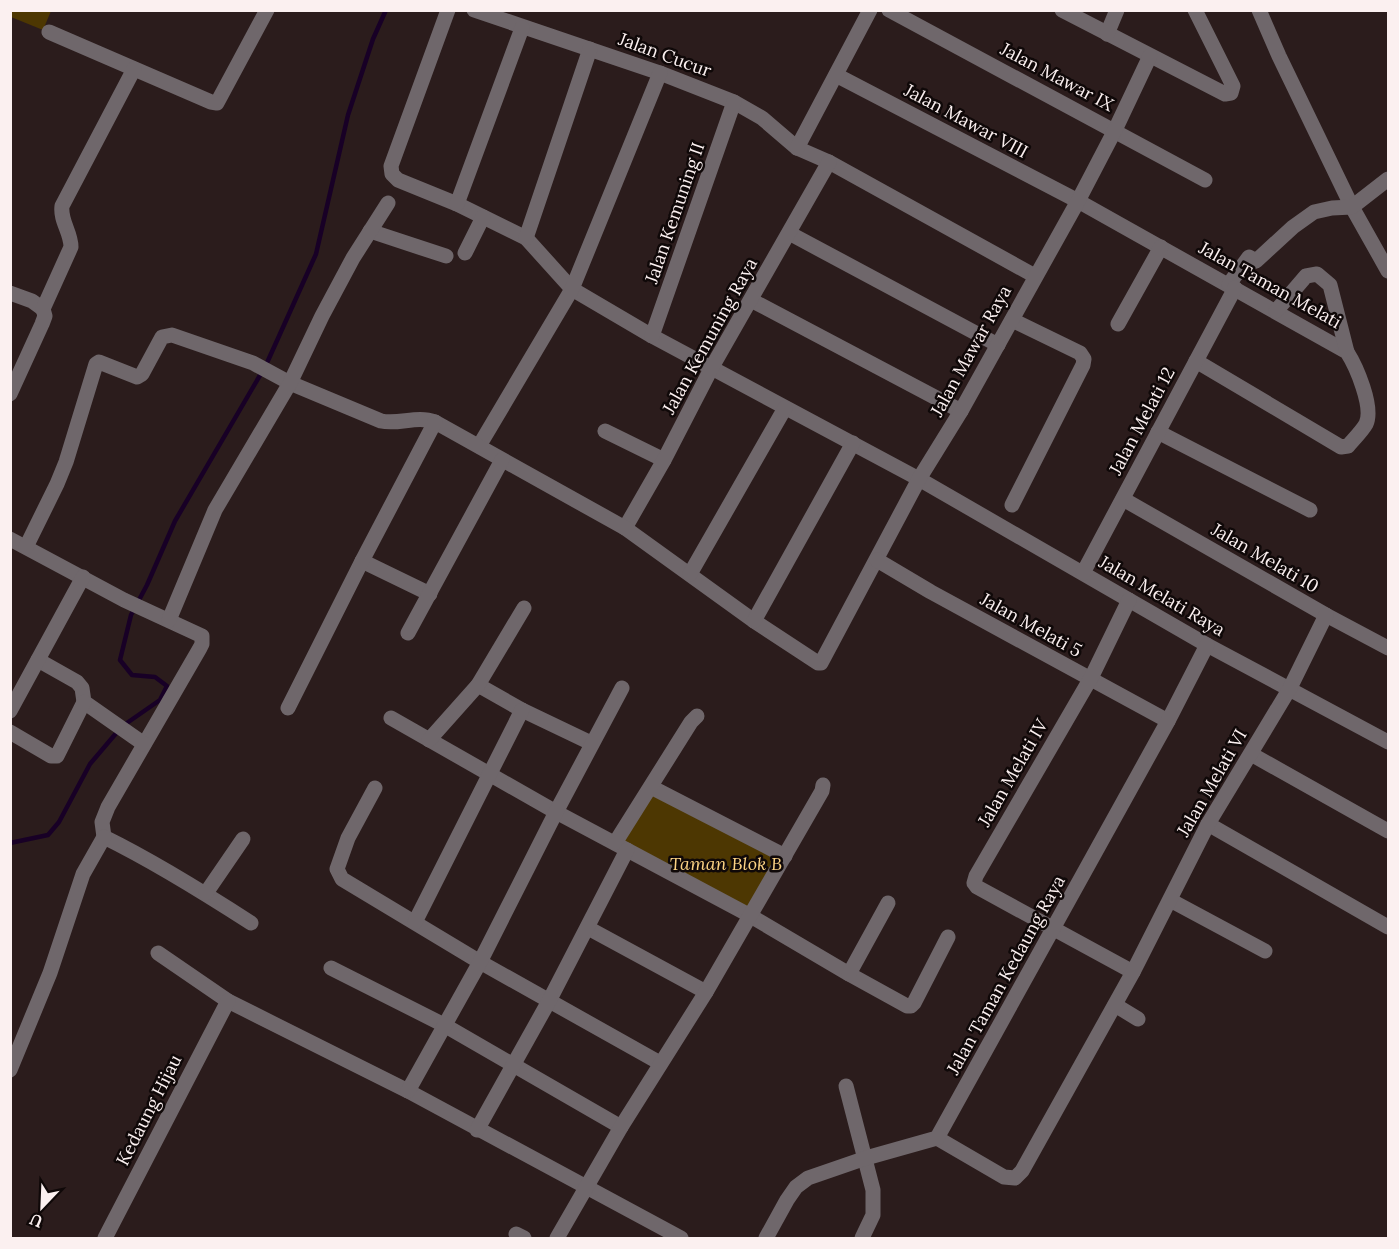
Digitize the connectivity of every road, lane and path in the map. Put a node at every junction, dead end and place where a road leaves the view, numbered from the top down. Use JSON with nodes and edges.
{"nodes":[{"id":1,"x":267,"y":10,"type":"edge"},
{"id":2,"x":448,"y":10,"type":"edge"},
{"id":3,"x":474,"y":10,"type":"edge"},
{"id":4,"x":870,"y":10,"type":"edge"},
{"id":5,"x":889,"y":10,"type":"edge"},
{"id":6,"x":1062,"y":10,"type":"edge"},
{"id":7,"x":1117,"y":10,"type":"edge"},
{"id":8,"x":1195,"y":10,"type":"edge"},
{"id":9,"x":1259,"y":10,"type":"edge"},
{"id":10,"x":522,"y":28,"type":"junction"},
{"id":11,"x":49,"y":32,"type":"dead end"},
{"id":12,"x":1107,"y":34,"type":"junction"},
{"id":13,"x":590,"y":50,"type":"junction"},
{"id":14,"x":1150,"y":56,"type":"junction"},
{"id":15,"x":134,"y":69,"type":"junction"},
{"id":16,"x":660,"y":73,"type":"junction"},
{"id":17,"x":836,"y":75,"type":"junction"},
{"id":18,"x":734,"y":102,"type":"junction"},
{"id":19,"x":1115,"y":130,"type":"junction"},
{"id":20,"x":797,"y":148,"type":"junction"},
{"id":21,"x":829,"y":162,"type":"junction"},
{"id":22,"x":1389,"y":179,"type":"edge"},
{"id":23,"x":1205,"y":180,"type":"dead end"},
{"id":24,"x":1078,"y":201,"type":"junction"},
{"id":25,"x":388,"y":203,"type":"dead end"},
{"id":26,"x":457,"y":204,"type":"junction"},
{"id":27,"x":1352,"y":207,"type":"junction"},
{"id":28,"x":483,"y":217,"type":"junction"},
{"id":29,"x":370,"y":231,"type":"junction"},
{"id":30,"x":789,"y":233,"type":"junction"},
{"id":31,"x":526,"y":238,"type":"junction"},
{"id":32,"x":1161,"y":247,"type":"junction"},
{"id":33,"x":465,"y":253,"type":"dead end"},
{"id":34,"x":446,"y":256,"type":"dead end"},
{"id":35,"x":1389,"y":271,"type":"edge"},
{"id":36,"x":1035,"y":276,"type":"junction"},
{"id":37,"x":1232,"y":286,"type":"junction"},
{"id":38,"x":572,"y":289,"type":"junction"},
{"id":39,"x":10,"y":292,"type":"edge"},
{"id":40,"x":751,"y":300,"type":"junction"},
{"id":41,"x":43,"y":309,"type":"junction"},
{"id":42,"x":1276,"y":311,"type":"junction"},
{"id":43,"x":1012,"y":320,"type":"junction"},
{"id":44,"x":1118,"y":324,"type":"dead end"},
{"id":45,"x":652,"y":336,"type":"junction"},
{"id":46,"x":998,"y":345,"type":"junction"},
{"id":47,"x":1347,"y":352,"type":"junction"},
{"id":48,"x":1196,"y":362,"type":"junction"},
{"id":49,"x":712,"y":367,"type":"junction"},
{"id":50,"x":290,"y":383,"type":"junction"},
{"id":51,"x":12,"y":388,"type":"edge"},
{"id":52,"x":785,"y":408,"type":"junction"},
{"id":53,"x":961,"y":411,"type":"junction"},
{"id":54,"x":435,"y":422,"type":"junction"},
{"id":55,"x":605,"y":431,"type":"dead end"},
{"id":56,"x":1158,"y":432,"type":"junction"},
{"id":57,"x":853,"y":443,"type":"junction"},
{"id":58,"x":475,"y":445,"type":"junction"},
{"id":59,"x":502,"y":460,"type":"junction"},
{"id":60,"x":664,"y":460,"type":"junction"},
{"id":61,"x":919,"y":479,"type":"junction"},
{"id":62,"x":1123,"y":500,"type":"junction"},
{"id":63,"x":1012,"y":504,"type":"dead end"},
{"id":64,"x":1310,"y":510,"type":"dead end"},
{"id":65,"x":625,"y":528,"type":"junction"},
{"id":66,"x":10,"y":539,"type":"edge"},
{"id":67,"x":26,"y":547,"type":"junction"},
{"id":68,"x":877,"y":560,"type":"junction"},
{"id":69,"x":362,"y":561,"type":"junction"},
{"id":70,"x":1083,"y":573,"type":"junction"},
{"id":71,"x":690,"y":574,"type":"junction"},
{"id":72,"x":83,"y":577,"type":"junction"},
{"id":73,"x":430,"y":594,"type":"junction"},
{"id":74,"x":1129,"y":600,"type":"junction"},
{"id":75,"x":524,"y":608,"type":"dead end"},
{"id":76,"x":1326,"y":615,"type":"junction"},
{"id":77,"x":169,"y":620,"type":"junction"},
{"id":78,"x":754,"y":621,"type":"junction"},
{"id":79,"x":408,"y":633,"type":"dead end"},
{"id":80,"x":1207,"y":645,"type":"junction"},
{"id":81,"x":1389,"y":648,"type":"edge"},
{"id":82,"x":38,"y":660,"type":"junction"},
{"id":83,"x":1090,"y":680,"type":"junction"},
{"id":84,"x":478,"y":685,"type":"junction"},
{"id":85,"x":622,"y":688,"type":"dead end"},
{"id":86,"x":1290,"y":688,"type":"junction"},
{"id":87,"x":84,"y":702,"type":"junction"},
{"id":88,"x":288,"y":708,"type":"dead end"},
{"id":89,"x":522,"y":710,"type":"junction"},
{"id":90,"x":10,"y":711,"type":"edge"},
{"id":91,"x":697,"y":716,"type":"dead end"},
{"id":92,"x":391,"y":718,"type":"dead end"},
{"id":93,"x":1168,"y":721,"type":"junction"},
{"id":94,"x":10,"y":732,"type":"edge"},
{"id":95,"x":429,"y":740,"type":"junction"},
{"id":96,"x":1389,"y":742,"type":"edge"},
{"id":97,"x":144,"y":744,"type":"junction"},
{"id":98,"x":591,"y":744,"type":"junction"},
{"id":99,"x":1251,"y":754,"type":"junction"},
{"id":100,"x":490,"y":774,"type":"junction"},
{"id":101,"x":823,"y":784,"type":"dead end"},
{"id":102,"x":375,"y":788,"type":"dead end"},
{"id":103,"x":651,"y":788,"type":"junction"},
{"id":104,"x":556,"y":812,"type":"junction"},
{"id":105,"x":1208,"y":824,"type":"junction"},
{"id":106,"x":1389,"y":831,"type":"edge"},
{"id":107,"x":104,"y":837,"type":"junction"},
{"id":108,"x":243,"y":839,"type":"dead end"},
{"id":109,"x":621,"y":847,"type":"junction"},
{"id":110,"x":784,"y":855,"type":"junction"},
{"id":111,"x":206,"y":893,"type":"junction"},
{"id":112,"x":1170,"y":900,"type":"junction"},
{"id":113,"x":888,"y":903,"type":"dead end"},
{"id":114,"x":749,"y":915,"type":"junction"},
{"id":115,"x":415,"y":922,"type":"junction"},
{"id":116,"x":251,"y":923,"type":"dead end"},
{"id":117,"x":1389,"y":927,"type":"edge"},
{"id":118,"x":588,"y":928,"type":"junction"},
{"id":119,"x":1054,"y":930,"type":"junction"},
{"id":120,"x":948,"y":937,"type":"dead end"},
{"id":121,"x":1265,"y":951,"type":"dead end"},
{"id":122,"x":158,"y":953,"type":"dead end"},
{"id":123,"x":480,"y":962,"type":"junction"},
{"id":124,"x":331,"y":968,"type":"dead end"},
{"id":125,"x":1133,"y":972,"type":"junction"},
{"id":126,"x":849,"y":974,"type":"junction"},
{"id":127,"x":706,"y":992,"type":"junction"},
{"id":128,"x":228,"y":1001,"type":"junction"},
{"id":129,"x":549,"y":1001,"type":"junction"},
{"id":130,"x":1115,"y":1005,"type":"junction"},
{"id":131,"x":1138,"y":1019,"type":"dead end"},
{"id":132,"x":444,"y":1026,"type":"junction"},
{"id":133,"x":660,"y":1063,"type":"junction"},
{"id":134,"x":513,"y":1065,"type":"junction"},
{"id":135,"x":10,"y":1070,"type":"edge"},
{"id":136,"x":846,"y":1086,"type":"dead end"},
{"id":137,"x":408,"y":1091,"type":"junction"},
{"id":138,"x":621,"y":1127,"type":"junction"},
{"id":139,"x":477,"y":1130,"type":"junction"},
{"id":140,"x":937,"y":1138,"type":"junction"},
{"id":141,"x":866,"y":1158,"type":"junction"},
{"id":142,"x":586,"y":1188,"type":"junction"},
{"id":143,"x":105,"y":1239,"type":"edge"},
{"id":144,"x":557,"y":1239,"type":"edge"},
{"id":145,"x":681,"y":1239,"type":"edge"},
{"id":146,"x":766,"y":1239,"type":"edge"},
{"id":147,"x":862,"y":1239,"type":"edge"}],
"edges":[{"from":1,"to":15,"type":"street"},
{"from":2,"to":26,"type":"street"},
{"from":3,"to":10,"type":"street","name":"Jalan Cucur"},
{"from":4,"to":17,"type":"street"},
{"from":5,"to":19,"type":"street","name":"Jalan Mawar IX"},
{"from":6,"to":12,"type":"street"},
{"from":7,"to":12,"type":"street"},
{"from":8,"to":14,"type":"street"},
{"from":9,"to":27,"type":"street"},
{"from":10,"to":13,"type":"street","name":"Jalan Cucur"},
{"from":10,"to":26,"type":"street"},
{"from":11,"to":15,"type":"street"},
{"from":12,"to":14,"type":"street"},
{"from":13,"to":16,"type":"street","name":"Jalan Cucur"},
{"from":13,"to":31,"type":"street"},
{"from":14,"to":19,"type":"street","name":"Jalan Mawar Raya"},
{"from":15,"to":41,"type":"street"},
{"from":16,"to":18,"type":"street","name":"Jalan Cucur"},
{"from":16,"to":38,"type":"street"},
{"from":17,"to":20,"type":"street"},
{"from":17,"to":24,"type":"street","name":"Jalan Mawar VIII"},
{"from":18,"to":20,"type":"street","name":"Jalan Cucur"},
{"from":18,"to":45,"type":"street","name":"Jalan Kemuning II"},
{"from":19,"to":23,"type":"street","name":"Jalan Mawar IX"},
{"from":19,"to":24,"type":"street","name":"Jalan Mawar Raya"},
{"from":20,"to":21,"type":"street","name":"Jalan Cucur"},
{"from":21,"to":30,"type":"street","name":"Jalan Kemuning Raya"},
{"from":21,"to":36,"type":"street","name":"Jalan Cucur"},
{"from":22,"to":27,"type":"street"},
{"from":24,"to":32,"type":"street","name":"Jalan Taman Melati"},
{"from":24,"to":36,"type":"street","name":"Jalan Mawar Raya"},
{"from":25,"to":29,"type":"street"},
{"from":26,"to":28,"type":"street"},
{"from":27,"to":35,"type":"street"},
{"from":27,"to":37,"type":"street","name":"Jalan Melati 12"},
{"from":28,"to":31,"type":"street"},
{"from":28,"to":33,"type":"street"},
{"from":29,"to":34,"type":"street"},
{"from":29,"to":50,"type":"street"},
{"from":30,"to":40,"type":"street","name":"Jalan Kemuning Raya"},
{"from":30,"to":46,"type":"street"},
{"from":31,"to":38,"type":"street","name":"Jalan Melati Raya"},
{"from":32,"to":37,"type":"street","name":"Jalan Taman Melati"},
{"from":32,"to":44,"type":"street"},
{"from":36,"to":43,"type":"street","name":"Jalan Mawar Raya"},
{"from":37,"to":42,"type":"street","name":"Jalan Taman Melati"},
{"from":37,"to":48,"type":"street","name":"Jalan Melati 12"},
{"from":38,"to":45,"type":"street","name":"Jalan Melati Raya"},
{"from":38,"to":58,"type":"street"},
{"from":39,"to":41,"type":"street"},
{"from":40,"to":49,"type":"street","name":"Jalan Kemuning Raya"},
{"from":40,"to":53,"type":"street"},
{"from":41,"to":51,"type":"street"},
{"from":42,"to":47,"type":"street","name":"Jalan Taman Melati"},
{"from":42,"to":47,"type":"street"},
{"from":43,"to":46,"type":"street","name":"Jalan Mawar Raya"},
{"from":43,"to":63,"type":"street"},
{"from":45,"to":49,"type":"street","name":"Jalan Melati Raya"},
{"from":46,"to":53,"type":"street","name":"Jalan Mawar Raya"},
{"from":47,"to":48,"type":"street","name":"Jalan Taman Melati"},
{"from":48,"to":56,"type":"street","name":"Jalan Melati 12"},
{"from":49,"to":52,"type":"street","name":"Jalan Melati Raya"},
{"from":49,"to":60,"type":"street","name":"Jalan Kemuning Raya"},
{"from":50,"to":54,"type":"street"},
{"from":50,"to":67,"type":"street"},
{"from":50,"to":77,"type":"street"},
{"from":52,"to":57,"type":"street","name":"Jalan Melati Raya"},
{"from":52,"to":71,"type":"street"},
{"from":53,"to":61,"type":"street","name":"Jalan Mawar Raya"},
{"from":54,"to":58,"type":"street"},
{"from":54,"to":69,"type":"street"},
{"from":55,"to":60,"type":"street"},
{"from":56,"to":62,"type":"street","name":"Jalan Melati 12"},
{"from":56,"to":64,"type":"street"},
{"from":57,"to":61,"type":"street","name":"Jalan Melati Raya"},
{"from":57,"to":78,"type":"street"},
{"from":58,"to":59,"type":"street"},
{"from":59,"to":65,"type":"street"},
{"from":59,"to":73,"type":"street"},
{"from":60,"to":65,"type":"street","name":"Jalan Kemuning Raya"},
{"from":61,"to":68,"type":"street","name":"Jalan Mawar Raya"},
{"from":61,"to":70,"type":"street","name":"Jalan Melati Raya"},
{"from":62,"to":70,"type":"street","name":"Jalan Melati 12"},
{"from":62,"to":76,"type":"street","name":"Jalan Melati 10"},
{"from":65,"to":71,"type":"street"},
{"from":66,"to":67,"type":"street"},
{"from":67,"to":72,"type":"street"},
{"from":68,"to":78,"type":"street","name":"Jalan Mawar Raya"},
{"from":68,"to":83,"type":"street","name":"Jalan Melati 5"},
{"from":69,"to":73,"type":"street"},
{"from":69,"to":88,"type":"street"},
{"from":70,"to":74,"type":"street","name":"Jalan Melati Raya"},
{"from":71,"to":78,"type":"street"},
{"from":72,"to":77,"type":"street"},
{"from":72,"to":82,"type":"street"},
{"from":73,"to":79,"type":"street"},
{"from":74,"to":80,"type":"street","name":"Jalan Melati Raya"},
{"from":74,"to":83,"type":"street","name":"Jalan Melati IV"},
{"from":75,"to":84,"type":"street"},
{"from":76,"to":81,"type":"street","name":"Jalan Melati 10"},
{"from":76,"to":86,"type":"street","name":"Jalan Melati VI"},
{"from":77,"to":97,"type":"street"},
{"from":80,"to":86,"type":"street","name":"Jalan Melati Raya"},
{"from":80,"to":93,"type":"street","name":"Jalan Taman Kedaung Raya"},
{"from":82,"to":87,"type":"street"},
{"from":82,"to":90,"type":"street"},
{"from":83,"to":93,"type":"street","name":"Jalan Melati 5"},
{"from":83,"to":119,"type":"street","name":"Jalan Melati IV"},
{"from":84,"to":89,"type":"street"},
{"from":84,"to":95,"type":"street"},
{"from":85,"to":98,"type":"street"},
{"from":86,"to":96,"type":"street","name":"Jalan Melati Raya"},
{"from":86,"to":99,"type":"street","name":"Jalan Melati VI"},
{"from":87,"to":94,"type":"street"},
{"from":87,"to":97,"type":"street"},
{"from":89,"to":98,"type":"street"},
{"from":89,"to":100,"type":"street"},
{"from":91,"to":103,"type":"street"},
{"from":92,"to":95,"type":"street"},
{"from":93,"to":119,"type":"street","name":"Jalan Taman Kedaung Raya"},
{"from":95,"to":100,"type":"street"},
{"from":97,"to":107,"type":"street"},
{"from":98,"to":104,"type":"street"},
{"from":99,"to":105,"type":"street","name":"Jalan Melati VI"},
{"from":99,"to":106,"type":"street"},
{"from":100,"to":104,"type":"street"},
{"from":100,"to":115,"type":"street"},
{"from":101,"to":110,"type":"street"},
{"from":102,"to":115,"type":"street"},
{"from":103,"to":109,"type":"street"},
{"from":103,"to":110,"type":"street"},
{"from":104,"to":109,"type":"street"},
{"from":104,"to":123,"type":"street"},
{"from":105,"to":112,"type":"street","name":"Jalan Melati VI"},
{"from":105,"to":117,"type":"street"},
{"from":107,"to":111,"type":"street"},
{"from":107,"to":135,"type":"street"},
{"from":108,"to":111,"type":"street"},
{"from":109,"to":114,"type":"street"},
{"from":109,"to":118,"type":"street"},
{"from":110,"to":114,"type":"street"},
{"from":111,"to":116,"type":"street"},
{"from":112,"to":121,"type":"street"},
{"from":112,"to":125,"type":"street","name":"Jalan Melati VI"},
{"from":113,"to":126,"type":"street"},
{"from":114,"to":126,"type":"street"},
{"from":114,"to":127,"type":"street"},
{"from":115,"to":123,"type":"street"},
{"from":118,"to":127,"type":"street"},
{"from":118,"to":129,"type":"street"},
{"from":119,"to":125,"type":"street"},
{"from":119,"to":140,"type":"street","name":"Jalan Taman Kedaung Raya"},
{"from":120,"to":126,"type":"street"},
{"from":122,"to":128,"type":"street"},
{"from":123,"to":129,"type":"street"},
{"from":123,"to":132,"type":"street"},
{"from":124,"to":132,"type":"street"},
{"from":125,"to":130,"type":"street","name":"Jalan Melati VI"},
{"from":127,"to":133,"type":"street"},
{"from":128,"to":137,"type":"street"},
{"from":128,"to":143,"type":"street","name":"Kedaung Hijau"},
{"from":129,"to":133,"type":"street"},
{"from":129,"to":134,"type":"street"},
{"from":130,"to":131,"type":"street"},
{"from":130,"to":140,"type":"street","name":"Jalan Melati VI"},
{"from":132,"to":134,"type":"street"},
{"from":132,"to":137,"type":"street"},
{"from":133,"to":138,"type":"street"},
{"from":134,"to":138,"type":"street"},
{"from":134,"to":139,"type":"street"},
{"from":136,"to":141,"type":"street"},
{"from":137,"to":139,"type":"street"},
{"from":138,"to":142,"type":"street"},
{"from":139,"to":142,"type":"street"},
{"from":140,"to":141,"type":"street"},
{"from":141,"to":146,"type":"street"},
{"from":141,"to":147,"type":"street"},
{"from":142,"to":144,"type":"street"},
{"from":142,"to":145,"type":"street"}]}
